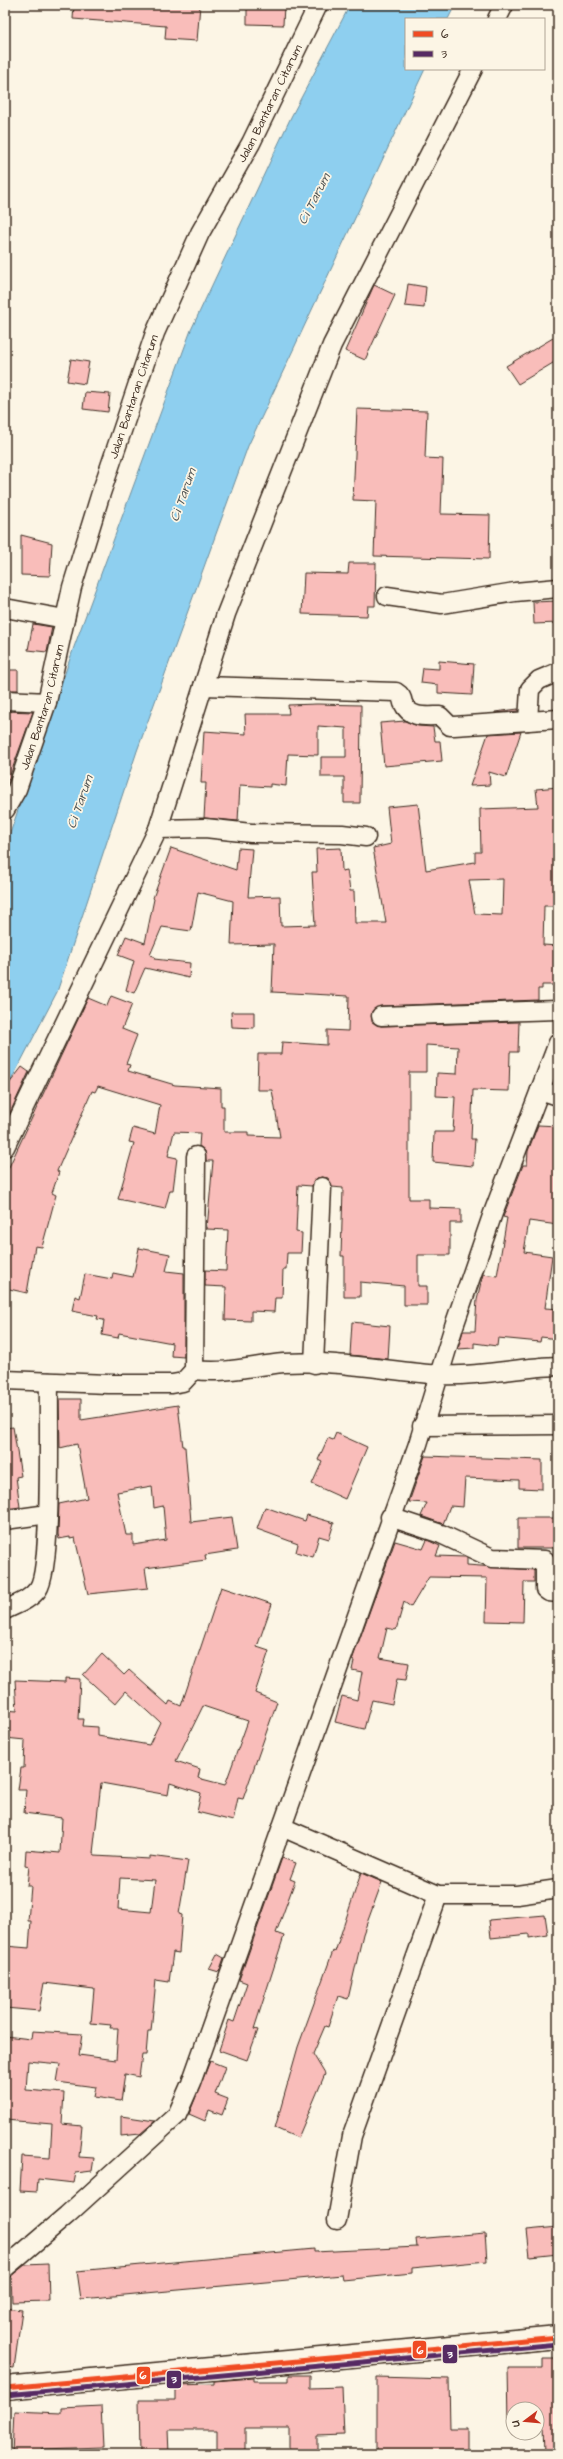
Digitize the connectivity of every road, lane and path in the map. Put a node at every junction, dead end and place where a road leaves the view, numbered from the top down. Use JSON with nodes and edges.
{"nodes":[{"id":1,"x":318,"y":5,"type":"edge"},
{"id":2,"x":504,"y":5,"type":"edge"},
{"id":3,"x":498,"y":18,"type":"edge"},
{"id":4,"x":472,"y":70,"type":"edge"},
{"id":5,"x":558,"y":588,"type":"edge"},
{"id":6,"x":387,"y":596,"type":"dead end"},
{"id":7,"x":5,"y":608,"type":"edge"},
{"id":8,"x":65,"y":619,"type":"junction"},
{"id":9,"x":558,"y":672,"type":"edge"},
{"id":10,"x":203,"y":686,"type":"junction"},
{"id":11,"x":5,"y":700,"type":"edge"},
{"id":12,"x":47,"y":702,"type":"junction"},
{"id":13,"x":558,"y":719,"type":"edge"},
{"id":14,"x":528,"y":721,"type":"junction"},
{"id":15,"x":5,"y":810,"type":"edge"},
{"id":16,"x":158,"y":829,"type":"junction"},
{"id":17,"x":366,"y":837,"type":"dead end"},
{"id":18,"x":558,"y":1010,"type":"edge"},
{"id":19,"x":381,"y":1016,"type":"dead end"},
{"id":20,"x":558,"y":1043,"type":"edge"},
{"id":21,"x":553,"y":1070,"type":"edge"},
{"id":22,"x":540,"y":1090,"type":"junction"},
{"id":23,"x":558,"y":1096,"type":"edge"},
{"id":24,"x":5,"y":1147,"type":"edge"},
{"id":25,"x":196,"y":1156,"type":"dead end"},
{"id":26,"x":322,"y":1187,"type":"dead end"},
{"id":27,"x":314,"y":1364,"type":"junction"},
{"id":28,"x":558,"y":1366,"type":"edge"},
{"id":29,"x":194,"y":1370,"type":"junction"},
{"id":30,"x":440,"y":1375,"type":"junction"},
{"id":31,"x":5,"y":1380,"type":"edge"},
{"id":32,"x":49,"y":1382,"type":"junction"},
{"id":33,"x":558,"y":1425,"type":"edge"},
{"id":34,"x":422,"y":1426,"type":"junction"},
{"id":35,"x":48,"y":1514,"type":"junction"},
{"id":36,"x":390,"y":1517,"type":"junction"},
{"id":37,"x":5,"y":1520,"type":"edge"},
{"id":38,"x":558,"y":1593,"type":"edge"},
{"id":39,"x":5,"y":1610,"type":"edge"},
{"id":40,"x":282,"y":1827,"type":"junction"},
{"id":41,"x":558,"y":1889,"type":"edge"},
{"id":42,"x":438,"y":1895,"type":"junction"},
{"id":43,"x":337,"y":2220,"type":"dead end"},
{"id":44,"x":5,"y":2268,"type":"edge"},
{"id":45,"x":558,"y":2337,"type":"edge"},
{"id":46,"x":5,"y":2388,"type":"edge"}],
"edges":[{"from":1,"to":8,"type":"street","name":"Jalan Bantaran Citarum"},
{"from":2,"to":3,"type":"street"},
{"from":4,"to":10,"type":"street"},
{"from":5,"to":6,"type":"street"},
{"from":7,"to":8,"type":"street"},
{"from":8,"to":12,"type":"street","name":"Jalan Bantaran Citarum"},
{"from":9,"to":14,"type":"street"},
{"from":10,"to":14,"type":"street"},
{"from":10,"to":16,"type":"street"},
{"from":11,"to":12,"type":"street"},
{"from":12,"to":15,"type":"street","name":"Jalan Bantaran Citarum"},
{"from":13,"to":14,"type":"street"},
{"from":16,"to":17,"type":"street"},
{"from":16,"to":24,"type":"street"},
{"from":18,"to":19,"type":"street"},
{"from":20,"to":21,"type":"street"},
{"from":21,"to":22,"type":"street"},
{"from":22,"to":23,"type":"street"},
{"from":22,"to":30,"type":"street"},
{"from":25,"to":29,"type":"street"},
{"from":26,"to":27,"type":"street"},
{"from":27,"to":29,"type":"street"},
{"from":27,"to":30,"type":"street"},
{"from":28,"to":30,"type":"street"},
{"from":29,"to":32,"type":"street"},
{"from":30,"to":34,"type":"street"},
{"from":31,"to":32,"type":"street"},
{"from":32,"to":35,"type":"street"},
{"from":33,"to":34,"type":"street"},
{"from":34,"to":36,"type":"street"},
{"from":35,"to":37,"type":"street"},
{"from":35,"to":39,"type":"street"},
{"from":36,"to":38,"type":"street"},
{"from":36,"to":40,"type":"street"},
{"from":40,"to":42,"type":"street"},
{"from":40,"to":44,"type":"street"},
{"from":41,"to":42,"type":"street"},
{"from":42,"to":43,"type":"street"},
{"from":45,"to":46,"type":"main road"}]}
